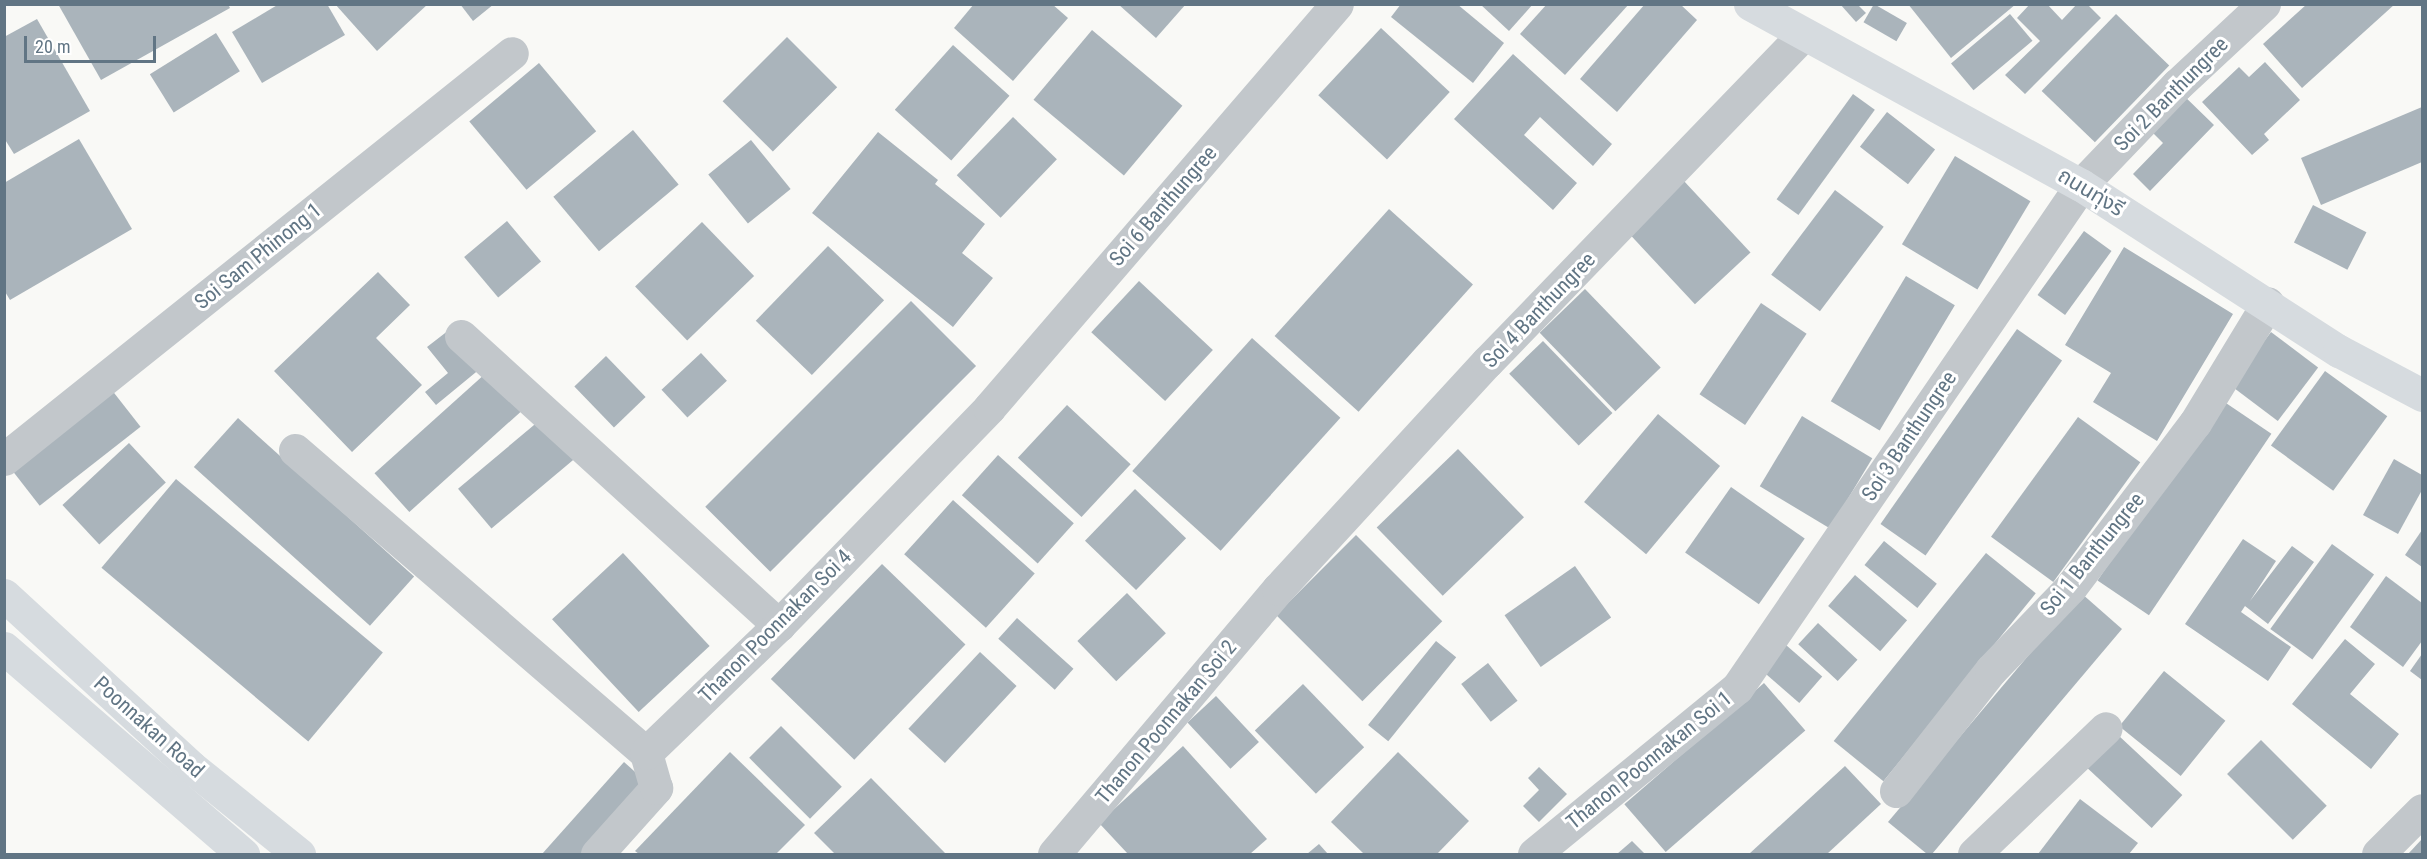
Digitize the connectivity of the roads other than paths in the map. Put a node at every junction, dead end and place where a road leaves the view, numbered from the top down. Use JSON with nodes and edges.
{"nodes":[{"id":1,"x":1337,"y":4,"type":"edge"},
{"id":2,"x":2264,"y":4,"type":"edge"},
{"id":3,"x":1751,"y":5,"type":"edge"},
{"id":4,"x":1803,"y":35,"type":"junction"},
{"id":5,"x":512,"y":53,"type":"dead end"},
{"id":6,"x":2080,"y":185,"type":"junction"},
{"id":7,"x":2268,"y":303,"type":"junction"},
{"id":8,"x":461,"y":336,"type":"dead end"},
{"id":9,"x":2422,"y":395,"type":"edge"},
{"id":10,"x":989,"y":408,"type":"joint"},
{"id":11,"x":295,"y":450,"type":"dead end"},
{"id":12,"x":4,"y":459,"type":"edge"},
{"id":13,"x":1278,"y":589,"type":"joint"},
{"id":14,"x":4,"y":595,"type":"edge"},
{"id":15,"x":779,"y":625,"type":"junction"},
{"id":16,"x":4,"y":648,"type":"edge"},
{"id":17,"x":1737,"y":688,"type":"joint"},
{"id":18,"x":2106,"y":728,"type":"dead end"},
{"id":19,"x":646,"y":753,"type":"junction"},
{"id":20,"x":1896,"y":791,"type":"dead end"},
{"id":21,"x":2422,"y":810,"type":"edge"},
{"id":22,"x":243,"y":855,"type":"edge"},
{"id":23,"x":299,"y":855,"type":"edge"},
{"id":24,"x":597,"y":855,"type":"edge"},
{"id":25,"x":1054,"y":855,"type":"edge"},
{"id":26,"x":1534,"y":855,"type":"edge"},
{"id":27,"x":1974,"y":855,"type":"edge"},
{"id":28,"x":2378,"y":855,"type":"edge"}],
"edges":[{"from":1,"to":10,"type":"street","name":"Soi 6 Banthungree"},
{"from":2,"to":6,"type":"street","name":"Soi 2 Banthungree"},
{"from":3,"to":4,"type":"street","name":"ถนนทุ่งรี"},
{"from":4,"to":6,"type":"street","name":"ถนนทุ่งรี"},
{"from":4,"to":13,"type":"street","name":"Soi 4 Banthungree"},
{"from":5,"to":12,"type":"street","name":"Soi Sam Phinong 1"},
{"from":6,"to":7,"type":"street","name":"ถนนทุ่งรี"},
{"from":6,"to":17,"type":"street","name":"Soi 3 Banthungree"},
{"from":7,"to":9,"type":"street","name":"ถนนทุ่งรี"},
{"from":7,"to":20,"type":"street","name":"Soi 1 Banthungree"},
{"from":8,"to":15,"type":"street"},
{"from":10,"to":15,"type":"street","name":"Thanon Poonnakan Soi 4"},
{"from":11,"to":19,"type":"street"},
{"from":13,"to":25,"type":"street","name":"Thanon Poonnakan Soi 2"},
{"from":14,"to":23,"type":"street","name":"Poonnakan Road"},
{"from":15,"to":19,"type":"street","name":"Thanon Poonnakan Soi 4"},
{"from":16,"to":22,"type":"street","name":"Poonnakan Road"},
{"from":17,"to":26,"type":"street","name":"Thanon Poonnakan Soi 1"},
{"from":18,"to":27,"type":"street"},
{"from":19,"to":24,"type":"street"},
{"from":21,"to":28,"type":"street"}]}
